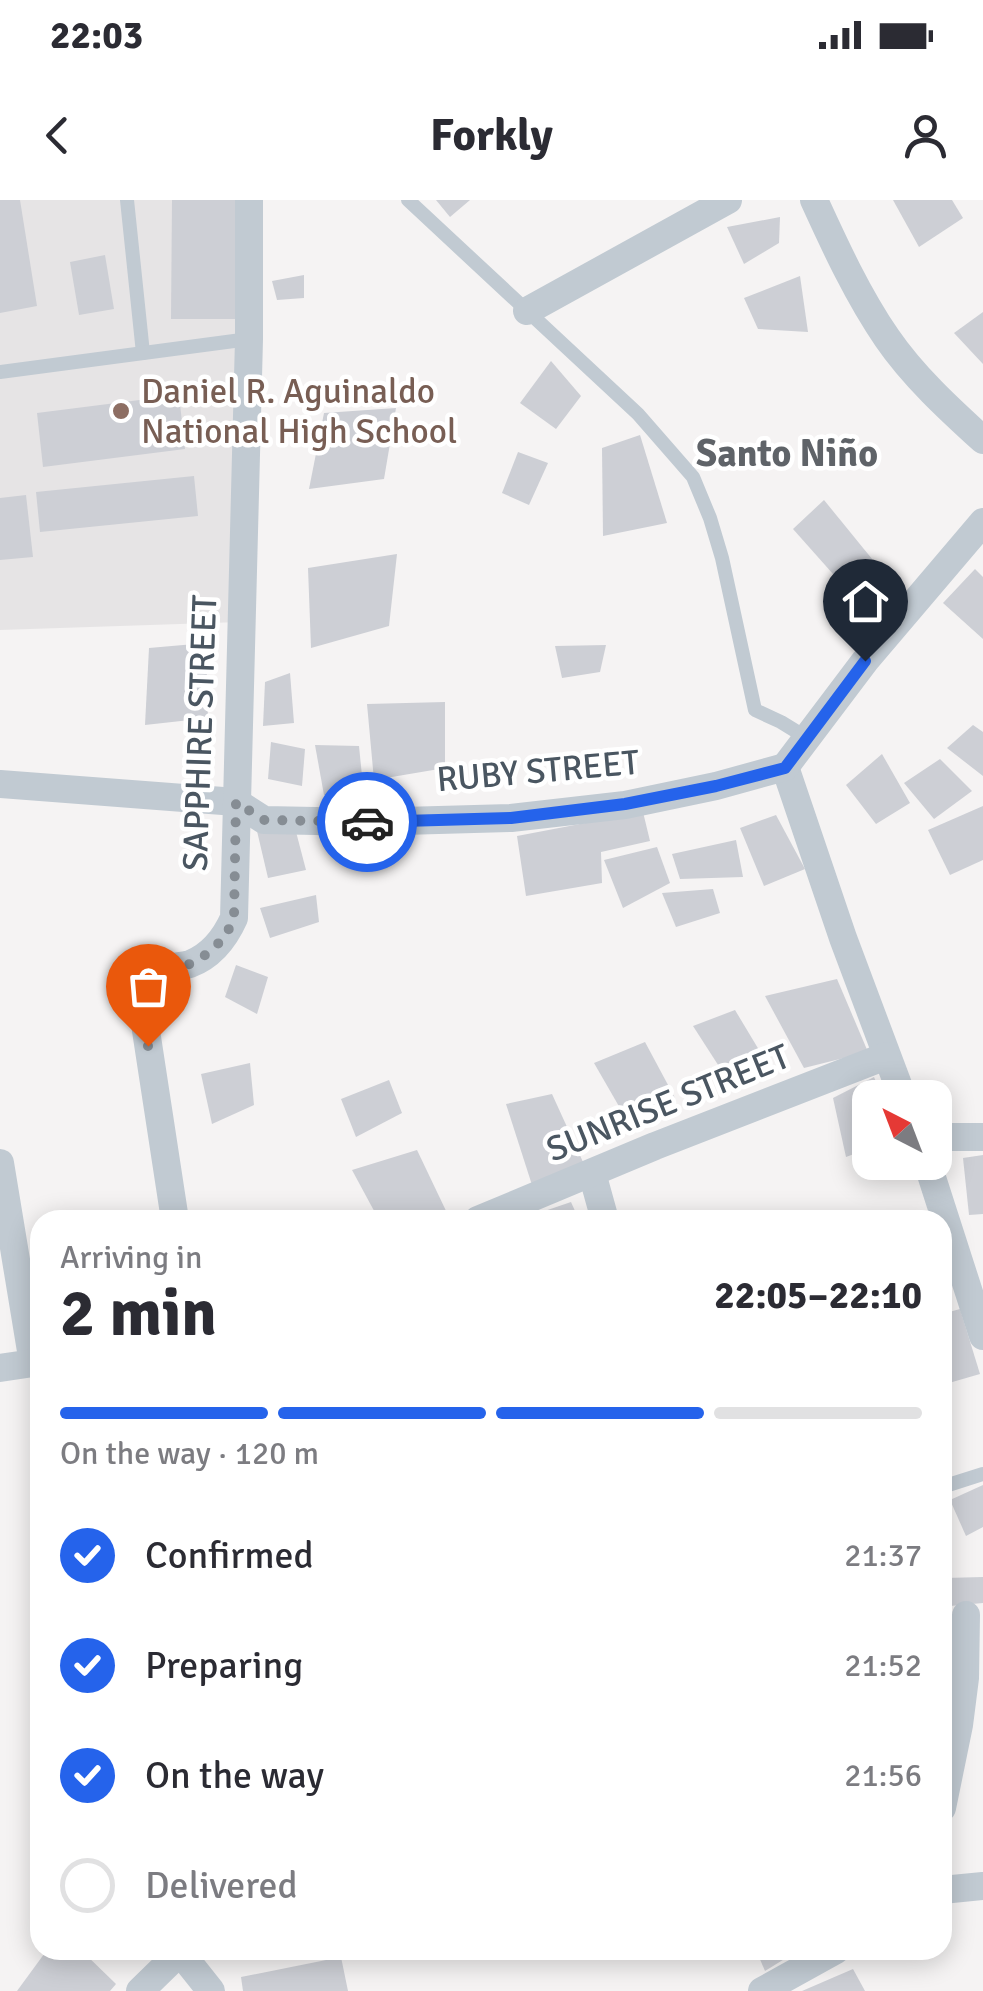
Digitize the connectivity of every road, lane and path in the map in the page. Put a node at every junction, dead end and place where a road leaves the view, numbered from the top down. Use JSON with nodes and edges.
{"nodes":[{"id":1,"x":126,"y":200,"type":"edge"},
{"id":2,"x":250,"y":200,"type":"edge"},
{"id":3,"x":408,"y":200,"type":"edge"},
{"id":4,"x":728,"y":200,"type":"edge"},
{"id":5,"x":814,"y":200,"type":"edge"},
{"id":6,"x":527,"y":311,"type":"junction"},
{"id":7,"x":249,"y":339,"type":"junction"},
{"id":8,"x":142,"y":353,"type":"junction"},
{"id":9,"x":0,"y":372,"type":"edge"},
{"id":10,"x":983,"y":440,"type":"edge"},
{"id":11,"x":983,"y":522,"type":"edge"},
{"id":12,"x":807,"y":738,"type":"junction"},
{"id":13,"x":785,"y":768,"type":"junction"},
{"id":14,"x":0,"y":784,"type":"edge"},
{"id":15,"x":236,"y":802,"type":"junction"},
{"id":16,"x":886,"y":1056,"type":"junction"},
{"id":17,"x":896,"y":1080,"type":"edge"},
{"id":18,"x":952,"y":1137,"type":"edge"},
{"id":19,"x":983,"y":1137,"type":"edge"},
{"id":20,"x":0,"y":1163,"type":"edge"},
{"id":21,"x":592,"y":1173,"type":"junction"},
{"id":22,"x":933,"y":1180,"type":"edge"},
{"id":23,"x":173,"y":1210,"type":"edge"},
{"id":24,"x":502,"y":1210,"type":"edge"},
{"id":25,"x":602,"y":1210,"type":"edge"},
{"id":26,"x":942,"y":1210,"type":"edge"},
{"id":27,"x":952,"y":1240,"type":"edge"},
{"id":28,"x":30,"y":1329,"type":"edge"},
{"id":29,"x":983,"y":1336,"type":"edge"},
{"id":30,"x":30,"y":1363,"type":"edge"},
{"id":31,"x":0,"y":1368,"type":"edge"},
{"id":32,"x":983,"y":1474,"type":"edge"},
{"id":33,"x":952,"y":1484,"type":"edge"},
{"id":34,"x":964,"y":1615,"type":"edge"},
{"id":35,"x":952,"y":1754,"type":"edge"},
{"id":36,"x":983,"y":1886,"type":"edge"},
{"id":37,"x":952,"y":1889,"type":"edge"},
{"id":38,"x":172,"y":1960,"type":"edge"},
{"id":39,"x":188,"y":1960,"type":"edge"},
{"id":40,"x":818,"y":1960,"type":"edge"},
{"id":41,"x":140,"y":1991,"type":"edge"},
{"id":42,"x":211,"y":1991,"type":"edge"},
{"id":43,"x":762,"y":1991,"type":"edge"}],
"edges":[{"from":1,"to":8,"type":"lane"},
{"from":2,"to":7,"type":"street","name":"SAPPHIRE STREET"},
{"from":3,"to":6,"type":"lane"},
{"from":4,"to":6,"type":"street"},
{"from":5,"to":10,"type":"street"},
{"from":6,"to":12,"type":"lane"},
{"from":7,"to":8,"type":"lane"},
{"from":7,"to":15,"type":"street","name":"SAPPHIRE STREET"},
{"from":8,"to":9,"type":"lane"},
{"from":11,"to":12,"type":"street"},
{"from":12,"to":13,"type":"street"},
{"from":13,"to":15,"type":"street","name":"RUBY STREET"},
{"from":13,"to":16,"type":"street"},
{"from":14,"to":15,"type":"street","name":"RUBY STREET"},
{"from":15,"to":23,"type":"street","name":"SAPPHIRE STREET"},
{"from":16,"to":17,"type":"street"},
{"from":16,"to":21,"type":"street","name":"SUNRISE STREET"},
{"from":18,"to":19,"type":"street"},
{"from":20,"to":28,"type":"street"},
{"from":21,"to":24,"type":"street","name":"SUNRISE STREET"},
{"from":21,"to":25,"type":"street"},
{"from":22,"to":26,"type":"street"},
{"from":27,"to":29,"type":"street"},
{"from":30,"to":31,"type":"street"},
{"from":32,"to":33,"type":"lane"},
{"from":34,"to":35,"type":"street"},
{"from":36,"to":37,"type":"street"},
{"from":38,"to":41,"type":"street"},
{"from":39,"to":42,"type":"street"},
{"from":40,"to":43,"type":"street"}]}
